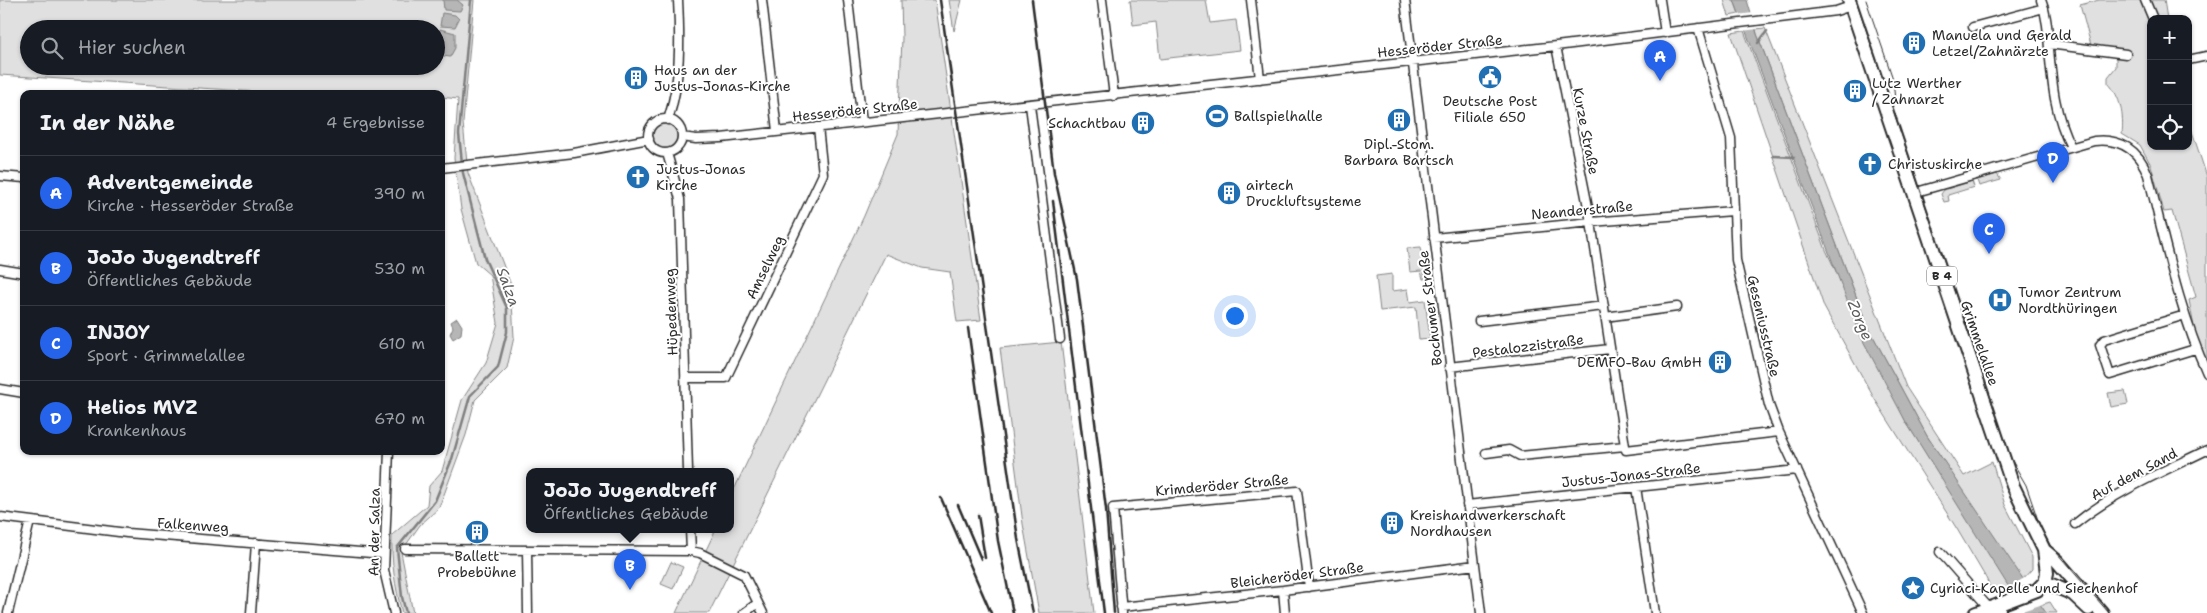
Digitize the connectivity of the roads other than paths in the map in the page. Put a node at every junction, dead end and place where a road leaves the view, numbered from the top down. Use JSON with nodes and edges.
{"nodes":[{"id":1,"x":678,"y":0,"type":"edge"},
{"id":2,"x":762,"y":0,"type":"edge"},
{"id":3,"x":848,"y":0,"type":"edge"},
{"id":4,"x":1102,"y":0,"type":"edge"},
{"id":5,"x":1251,"y":0,"type":"edge"},
{"id":6,"x":1405,"y":0,"type":"edge"},
{"id":7,"x":1660,"y":0,"type":"edge"},
{"id":8,"x":2145,"y":0,"type":"edge"},
{"id":9,"x":1850,"y":3,"type":"edge"},
{"id":10,"x":2042,"y":4,"type":"edge"},
{"id":11,"x":2151,"y":15,"type":"edge"},
{"id":12,"x":1973,"y":27,"type":"dead end"},
{"id":13,"x":1698,"y":28,"type":"junction"},
{"id":14,"x":1665,"y":33,"type":"junction"},
{"id":15,"x":2049,"y":44,"type":"junction"},
{"id":16,"x":1556,"y":46,"type":"junction"},
{"id":17,"x":2126,"y":54,"type":"dead end"},
{"id":18,"x":2207,"y":56,"type":"edge"},
{"id":19,"x":2192,"y":59,"type":"edge"},
{"id":20,"x":1412,"y":61,"type":"junction"},
{"id":21,"x":1260,"y":79,"type":"junction"},
{"id":22,"x":1114,"y":96,"type":"junction"},
{"id":23,"x":1030,"y":105,"type":"junction"},
{"id":24,"x":668,"y":120,"type":"junction"},
{"id":25,"x":862,"y":122,"type":"junction"},
{"id":26,"x":818,"y":127,"type":"junction"},
{"id":27,"x":777,"y":131,"type":"junction"},
{"id":28,"x":682,"y":137,"type":"junction"},
{"id":29,"x":649,"y":139,"type":"junction"},
{"id":30,"x":2071,"y":147,"type":"junction"},
{"id":31,"x":667,"y":153,"type":"junction"},
{"id":32,"x":445,"y":168,"type":"edge"},
{"id":33,"x":0,"y":176,"type":"edge"},
{"id":34,"x":20,"y":178,"type":"edge"},
{"id":35,"x":1913,"y":193,"type":"junction"},
{"id":36,"x":1733,"y":211,"type":"junction"},
{"id":37,"x":1591,"y":222,"type":"junction"},
{"id":38,"x":1434,"y":238,"type":"junction"},
{"id":39,"x":0,"y":268,"type":"edge"},
{"id":40,"x":20,"y":272,"type":"edge"},
{"id":41,"x":1604,"y":306,"type":"junction"},
{"id":42,"x":1677,"y":307,"type":"dead end"},
{"id":43,"x":2185,"y":315,"type":"junction"},
{"id":44,"x":1605,"y":317,"type":"junction"},
{"id":45,"x":1478,"y":321,"type":"dead end"},
{"id":46,"x":1060,"y":340,"type":"dead end"},
{"id":47,"x":1610,"y":349,"type":"junction"},
{"id":48,"x":2195,"y":349,"type":"junction"},
{"id":49,"x":1450,"y":367,"type":"junction"},
{"id":50,"x":2207,"y":373,"type":"edge"},
{"id":51,"x":686,"y":378,"type":"junction"},
{"id":52,"x":0,"y":389,"type":"edge"},
{"id":53,"x":20,"y":392,"type":"edge"},
{"id":54,"x":1779,"y":432,"type":"junction"},
{"id":55,"x":1625,"y":446,"type":"junction"},
{"id":56,"x":2207,"y":450,"type":"edge"},
{"id":57,"x":1486,"y":453,"type":"dead end"},
{"id":58,"x":388,"y":455,"type":"edge"},
{"id":59,"x":688,"y":468,"type":"edge"},
{"id":60,"x":1797,"y":470,"type":"junction"},
{"id":61,"x":1636,"y":487,"type":"junction"},
{"id":62,"x":1467,"y":505,"type":"junction"},
{"id":63,"x":0,"y":517,"type":"edge"},
{"id":64,"x":30,"y":521,"type":"junction"},
{"id":65,"x":2075,"y":524,"type":"dead end"},
{"id":66,"x":690,"y":533,"type":"edge"},
{"id":67,"x":256,"y":542,"type":"junction"},
{"id":68,"x":405,"y":549,"type":"dead end"},
{"id":69,"x":527,"y":550,"type":"junction"},
{"id":70,"x":2044,"y":550,"type":"junction"},
{"id":71,"x":691,"y":551,"type":"junction"},
{"id":72,"x":1940,"y":552,"type":"dead end"},
{"id":73,"x":384,"y":554,"type":"junction"},
{"id":74,"x":1475,"y":565,"type":"junction"},
{"id":75,"x":2045,"y":582,"type":"junction"},
{"id":76,"x":1309,"y":587,"type":"junction"},
{"id":77,"x":1283,"y":590,"type":"junction"},
{"id":78,"x":758,"y":603,"type":"junction"},
{"id":79,"x":1996,"y":608,"type":"edge"},
{"id":80,"x":1121,"y":610,"type":"edge"},
{"id":81,"x":8,"y":613,"type":"edge"},
{"id":82,"x":251,"y":613,"type":"edge"},
{"id":83,"x":394,"y":613,"type":"edge"},
{"id":84,"x":528,"y":613,"type":"edge"},
{"id":85,"x":744,"y":613,"type":"edge"},
{"id":86,"x":763,"y":613,"type":"edge"},
{"id":87,"x":1285,"y":613,"type":"edge"},
{"id":88,"x":1481,"y":613,"type":"edge"},
{"id":89,"x":1655,"y":613,"type":"edge"},
{"id":90,"x":1863,"y":613,"type":"edge"},
{"id":91,"x":1975,"y":613,"type":"edge"},
{"id":92,"x":2093,"y":613,"type":"edge"},
{"id":93,"x":2102,"y":613,"type":"edge"}],
"edges":[{"from":1,"to":24,"type":"street"},
{"from":2,"to":27,"type":"street"},
{"from":3,"to":25,"type":"street"},
{"from":4,"to":22,"type":"street"},
{"from":5,"to":21,"type":"street"},
{"from":6,"to":20,"type":"street","name":"Bochumer Straße"},
{"from":7,"to":14,"type":"street"},
{"from":8,"to":11,"type":"street"},
{"from":9,"to":13,"type":"street","name":"Hesseröder Straße"},
{"from":9,"to":35,"type":"main road","name":"Grimmelallee","number":"B 4"},
{"from":10,"to":12,"type":"street"},
{"from":10,"to":15,"type":"street"},
{"from":13,"to":14,"type":"street","name":"Hesseröder Straße"},
{"from":13,"to":36,"type":"street","name":"Geseniusstraße"},
{"from":14,"to":16,"type":"street","name":"Hesseröder Straße"},
{"from":15,"to":17,"type":"street"},
{"from":15,"to":30,"type":"street"},
{"from":16,"to":20,"type":"street","name":"Hesseröder Straße"},
{"from":16,"to":37,"type":"street","name":"Kurze Straße"},
{"from":18,"to":19,"type":"street"},
{"from":20,"to":21,"type":"street","name":"Hesseröder Straße"},
{"from":20,"to":38,"type":"street","name":"Bochumer Straße"},
{"from":21,"to":22,"type":"street","name":"Hesseröder Straße"},
{"from":22,"to":23,"type":"street","name":"Hesseröder Straße"},
{"from":23,"to":25,"type":"street","name":"Hesseröder Straße"},
{"from":23,"to":46,"type":"street"},
{"from":24,"to":28,"type":"street"},
{"from":24,"to":29,"type":"street"},
{"from":25,"to":26,"type":"street","name":"Hesseröder Straße"},
{"from":26,"to":27,"type":"street","name":"Hesseröder Straße"},
{"from":26,"to":51,"type":"street","name":"Amselweg"},
{"from":27,"to":28,"type":"street","name":"Hesseröder Straße"},
{"from":28,"to":31,"type":"street"},
{"from":29,"to":31,"type":"street"},
{"from":29,"to":32,"type":"street"},
{"from":30,"to":35,"type":"street"},
{"from":30,"to":43,"type":"street"},
{"from":31,"to":51,"type":"street","name":"Hüpedenweg"},
{"from":33,"to":34,"type":"street"},
{"from":35,"to":70,"type":"main road","name":"Grimmelallee","number":"B 4"},
{"from":36,"to":37,"type":"street","name":"Neanderstraße"},
{"from":36,"to":54,"type":"street","name":"Geseniusstraße"},
{"from":37,"to":38,"type":"street","name":"Neanderstraße"},
{"from":37,"to":41,"type":"street"},
{"from":38,"to":49,"type":"street","name":"Bochumer Straße"},
{"from":39,"to":40,"type":"street"},
{"from":41,"to":44,"type":"street"},
{"from":41,"to":45,"type":"street"},
{"from":42,"to":44,"type":"street"},
{"from":43,"to":48,"type":"street"},
{"from":43,"to":48,"type":"street"},
{"from":44,"to":47,"type":"street"},
{"from":47,"to":49,"type":"street","name":"Pestalozzistraße"},
{"from":47,"to":55,"type":"street"},
{"from":48,"to":50,"type":"street"},
{"from":49,"to":62,"type":"street","name":"Bochumer Straße"},
{"from":51,"to":59,"type":"street","name":"Hüpedenweg"},
{"from":52,"to":53,"type":"street"},
{"from":54,"to":55,"type":"street","name":"Justus-Jonas-Straße"},
{"from":54,"to":60,"type":"street","name":"Geseniusstraße"},
{"from":55,"to":57,"type":"street","name":"Justus-Jonas-Straße"},
{"from":56,"to":65,"type":"street","name":"Auf dem Sand"},
{"from":58,"to":73,"type":"street","name":"An der Salza"},
{"from":60,"to":61,"type":"street","name":"Justus-Jonas-Straße"},
{"from":60,"to":90,"type":"street","name":"Geseniusstraße"},
{"from":61,"to":62,"type":"street","name":"Justus-Jonas-Straße"},
{"from":61,"to":89,"type":"street"},
{"from":62,"to":74,"type":"street","name":"Bochumer Straße"},
{"from":63,"to":64,"type":"street","name":"Falkenweg"},
{"from":64,"to":67,"type":"street","name":"Falkenweg"},
{"from":64,"to":81,"type":"street"},
{"from":66,"to":71,"type":"street"},
{"from":67,"to":73,"type":"street","name":"Falkenweg"},
{"from":67,"to":82,"type":"street"},
{"from":68,"to":69,"type":"street"},
{"from":69,"to":71,"type":"street"},
{"from":69,"to":84,"type":"street"},
{"from":70,"to":75,"type":"main road","number":"B 4"},
{"from":70,"to":93,"type":"main road","number":"B 4"},
{"from":71,"to":78,"type":"street"},
{"from":72,"to":79,"type":"street"},
{"from":73,"to":83,"type":"street","name":"An der Salza"},
{"from":74,"to":76,"type":"street","name":"Bleicheröder Straße"},
{"from":74,"to":88,"type":"street","name":"Bochumer Straße"},
{"from":75,"to":79,"type":"main road"},
{"from":75,"to":92,"type":"main road"},
{"from":76,"to":77,"type":"street","name":"Bleicheröder Straße"},
{"from":76,"to":80,"type":"street","name":"Krimderöder Straße"},
{"from":77,"to":80,"type":"street","name":"Bleicheröder Straße"},
{"from":77,"to":87,"type":"street"},
{"from":78,"to":85,"type":"street"},
{"from":78,"to":86,"type":"street"},
{"from":79,"to":91,"type":"main road"}]}
